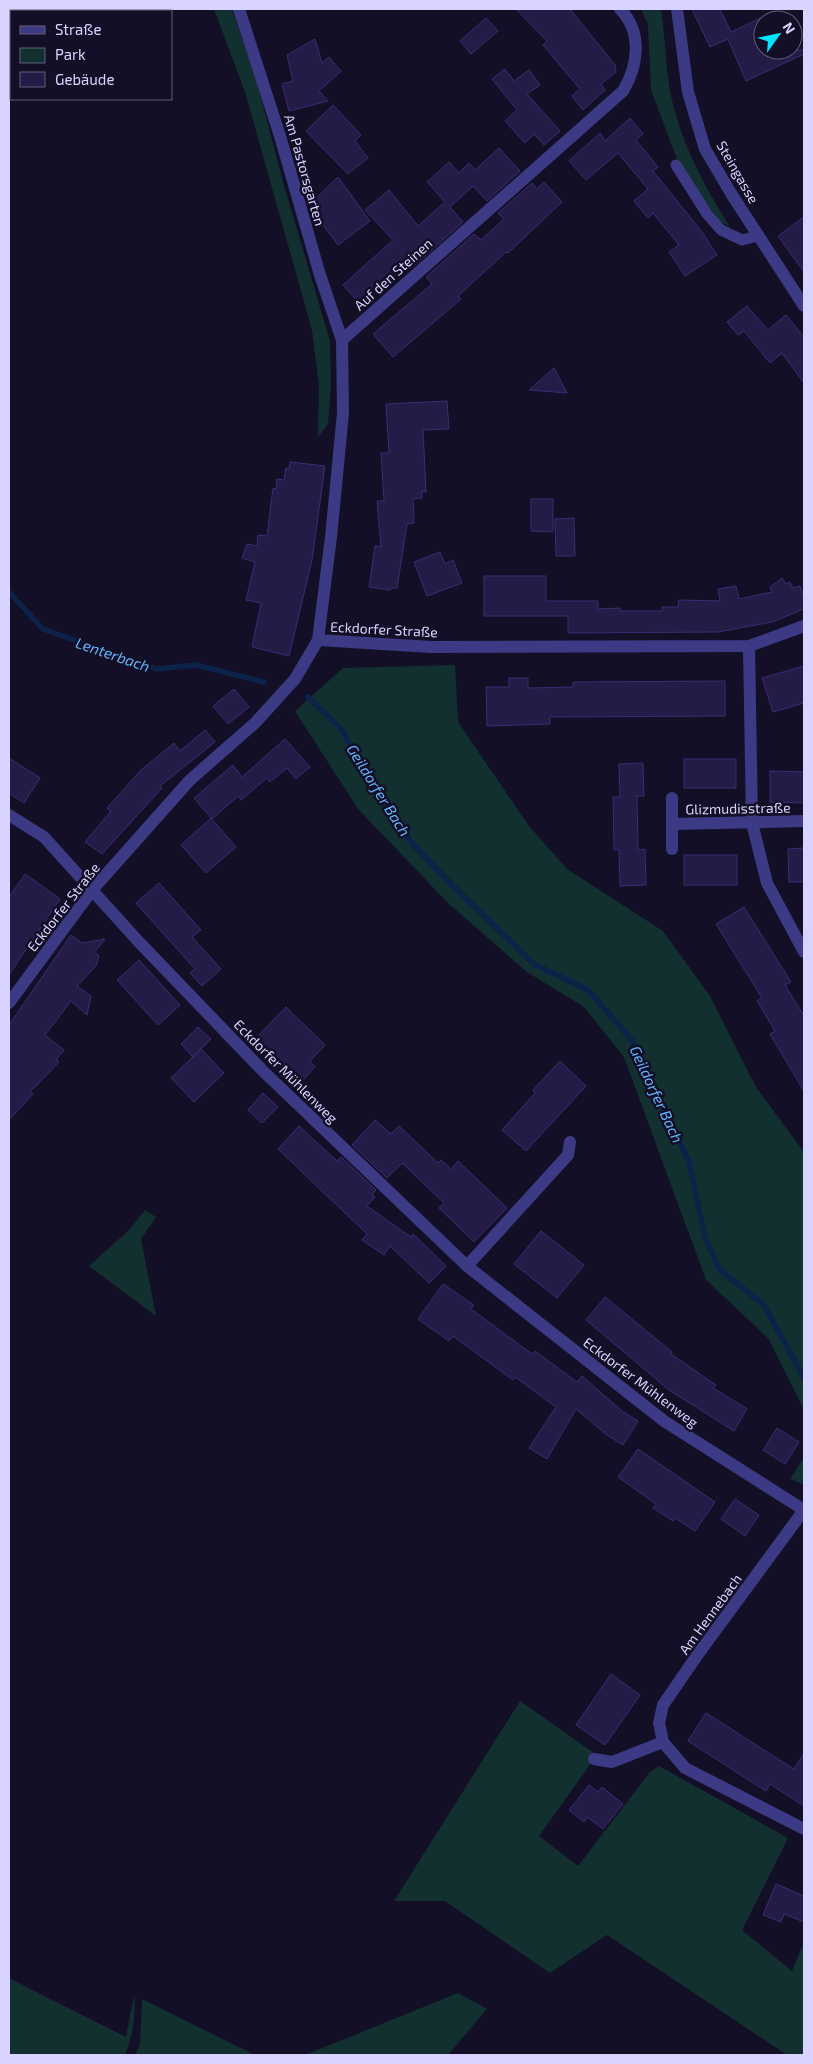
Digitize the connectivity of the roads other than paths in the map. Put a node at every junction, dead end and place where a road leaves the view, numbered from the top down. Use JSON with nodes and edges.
{"nodes":[{"id":1,"x":238,"y":9,"type":"edge"},
{"id":2,"x":620,"y":9,"type":"edge"},
{"id":3,"x":677,"y":9,"type":"edge"},
{"id":4,"x":676,"y":165,"type":"dead end"},
{"id":5,"x":758,"y":236,"type":"junction"},
{"id":6,"x":804,"y":306,"type":"edge"},
{"id":7,"x":342,"y":340,"type":"junction"},
{"id":8,"x":804,"y":626,"type":"edge"},
{"id":9,"x":318,"y":640,"type":"junction"},
{"id":10,"x":748,"y":646,"type":"junction"},
{"id":11,"x":672,"y":798,"type":"dead end"},
{"id":12,"x":9,"y":815,"type":"edge"},
{"id":13,"x":804,"y":821,"type":"edge"},
{"id":14,"x":752,"y":823,"type":"junction"},
{"id":15,"x":672,"y":824,"type":"junction"},
{"id":16,"x":672,"y":849,"type":"dead end"},
{"id":17,"x":93,"y":889,"type":"junction"},
{"id":18,"x":804,"y":952,"type":"edge"},
{"id":19,"x":9,"y":1003,"type":"edge"},
{"id":20,"x":570,"y":1142,"type":"dead end"},
{"id":21,"x":467,"y":1266,"type":"junction"},
{"id":22,"x":804,"y":1510,"type":"edge"},
{"id":23,"x":663,"y":1742,"type":"junction"},
{"id":24,"x":594,"y":1759,"type":"dead end"},
{"id":25,"x":804,"y":1829,"type":"edge"}],
"edges":[{"from":1,"to":7,"type":"street","name":"Am Pastorsgarten"},
{"from":2,"to":7,"type":"street","name":"Auf den Steinen"},
{"from":3,"to":5,"type":"street","name":"Steingasse"},
{"from":4,"to":5,"type":"lane"},
{"from":5,"to":6,"type":"street","name":"Steingasse"},
{"from":7,"to":9,"type":"street"},
{"from":8,"to":10,"type":"street","name":"Eckdorfer Straße"},
{"from":9,"to":10,"type":"street","name":"Eckdorfer Straße"},
{"from":9,"to":17,"type":"street","name":"Eckdorfer Straße"},
{"from":10,"to":14,"type":"street"},
{"from":11,"to":15,"type":"street","name":"Glizmudisstraße"},
{"from":12,"to":17,"type":"street","name":"Eckdorfer Mühlenweg"},
{"from":13,"to":14,"type":"street","name":"Glizmudisstraße"},
{"from":14,"to":15,"type":"street","name":"Glizmudisstraße"},
{"from":14,"to":18,"type":"street"},
{"from":15,"to":16,"type":"street","name":"Glizmudisstraße"},
{"from":17,"to":19,"type":"street","name":"Eckdorfer Straße"},
{"from":17,"to":21,"type":"street","name":"Eckdorfer Mühlenweg"},
{"from":20,"to":21,"type":"street"},
{"from":21,"to":22,"type":"street","name":"Eckdorfer Mühlenweg"},
{"from":22,"to":23,"type":"street","name":"Am Hennebach"},
{"from":23,"to":24,"type":"street"},
{"from":23,"to":25,"type":"street"}]}
